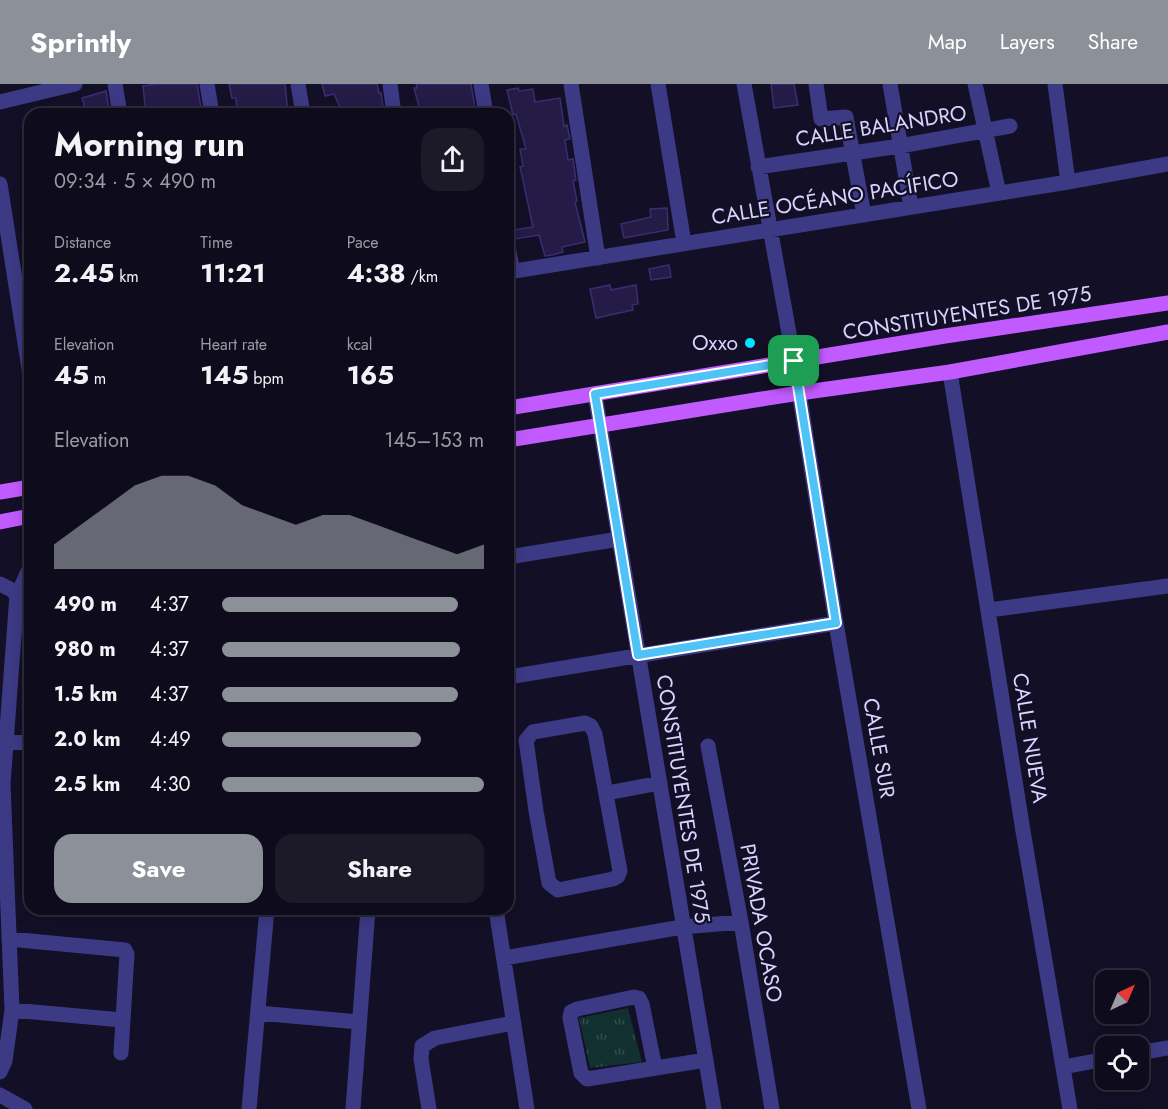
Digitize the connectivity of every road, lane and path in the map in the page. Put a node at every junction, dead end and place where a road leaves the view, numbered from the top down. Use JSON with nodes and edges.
{"nodes":[{"id":1,"x":75,"y":84,"type":"edge"},
{"id":2,"x":115,"y":84,"type":"edge"},
{"id":3,"x":207,"y":84,"type":"edge"},
{"id":4,"x":298,"y":84,"type":"edge"},
{"id":5,"x":390,"y":84,"type":"edge"},
{"id":6,"x":481,"y":84,"type":"edge"},
{"id":7,"x":570,"y":84,"type":"edge"},
{"id":8,"x":658,"y":84,"type":"edge"},
{"id":9,"x":744,"y":84,"type":"edge"},
{"id":10,"x":816,"y":84,"type":"edge"},
{"id":11,"x":890,"y":84,"type":"edge"},
{"id":12,"x":975,"y":84,"type":"edge"},
{"id":13,"x":1055,"y":84,"type":"edge"},
{"id":14,"x":0,"y":102,"type":"edge"},
{"id":15,"x":119,"y":108,"type":"edge"},
{"id":16,"x":211,"y":108,"type":"edge"},
{"id":17,"x":302,"y":108,"type":"edge"},
{"id":18,"x":393,"y":108,"type":"edge"},
{"id":19,"x":485,"y":108,"type":"edge"},
{"id":20,"x":1010,"y":126,"type":"dead end"},
{"id":21,"x":986,"y":130,"type":"junction"},
{"id":22,"x":900,"y":146,"type":"junction"},
{"id":23,"x":852,"y":153,"type":"junction"},
{"id":24,"x":1168,"y":164,"type":"edge"},
{"id":25,"x":758,"y":167,"type":"junction"},
{"id":26,"x":1068,"y":182,"type":"junction"},
{"id":27,"x":0,"y":184,"type":"edge"},
{"id":28,"x":999,"y":193,"type":"junction"},
{"id":29,"x":910,"y":207,"type":"junction"},
{"id":30,"x":864,"y":215,"type":"junction"},
{"id":31,"x":769,"y":231,"type":"junction"},
{"id":32,"x":684,"y":243,"type":"junction"},
{"id":33,"x":598,"y":258,"type":"junction"},
{"id":34,"x":514,"y":272,"type":"edge"},
{"id":35,"x":1168,"y":303,"type":"edge"},
{"id":36,"x":24,"y":330,"type":"edge"},
{"id":37,"x":1168,"y":332,"type":"edge"},
{"id":38,"x":794,"y":361,"type":"junction"},
{"id":39,"x":950,"y":372,"type":"junction"},
{"id":40,"x":799,"y":393,"type":"junction"},
{"id":41,"x":595,"y":394,"type":"junction"},
{"id":42,"x":514,"y":407,"type":"edge"},
{"id":43,"x":601,"y":424,"type":"junction"},
{"id":44,"x":514,"y":439,"type":"edge"},
{"id":45,"x":24,"y":488,"type":"edge"},
{"id":46,"x":0,"y":492,"type":"edge"},
{"id":47,"x":24,"y":517,"type":"edge"},
{"id":48,"x":0,"y":522,"type":"edge"},
{"id":49,"x":619,"y":538,"type":"junction"},
{"id":50,"x":514,"y":556,"type":"edge"},
{"id":51,"x":24,"y":580,"type":"edge"},
{"id":52,"x":0,"y":584,"type":"edge"},
{"id":53,"x":1168,"y":586,"type":"edge"},
{"id":54,"x":17,"y":596,"type":"junction"},
{"id":55,"x":989,"y":610,"type":"junction"},
{"id":56,"x":836,"y":623,"type":"junction"},
{"id":57,"x":638,"y":655,"type":"junction"},
{"id":58,"x":514,"y":676,"type":"edge"},
{"id":59,"x":6,"y":741,"type":"junction"},
{"id":60,"x":24,"y":742,"type":"edge"},
{"id":61,"x":708,"y":746,"type":"dead end"},
{"id":62,"x":660,"y":783,"type":"junction"},
{"id":63,"x":2,"y":788,"type":"edge"},
{"id":64,"x":607,"y":793,"type":"junction"},
{"id":65,"x":3,"y":890,"type":"edge"},
{"id":66,"x":266,"y":915,"type":"edge"},
{"id":67,"x":368,"y":915,"type":"edge"},
{"id":68,"x":497,"y":915,"type":"edge"},
{"id":69,"x":741,"y":922,"type":"junction"},
{"id":70,"x":682,"y":927,"type":"junction"},
{"id":71,"x":9,"y":939,"type":"junction"},
{"id":72,"x":504,"y":958,"type":"junction"},
{"id":73,"x":12,"y":1010,"type":"junction"},
{"id":74,"x":258,"y":1013,"type":"junction"},
{"id":75,"x":122,"y":1020,"type":"junction"},
{"id":76,"x":359,"y":1022,"type":"junction"},
{"id":77,"x":513,"y":1023,"type":"junction"},
{"id":78,"x":1168,"y":1048,"type":"edge"},
{"id":79,"x":1149,"y":1051,"type":"edge"},
{"id":80,"x":121,"y":1053,"type":"dead end"},
{"id":81,"x":706,"y":1060,"type":"junction"},
{"id":82,"x":1095,"y":1061,"type":"edge"},
{"id":83,"x":1063,"y":1067,"type":"junction"},
{"id":84,"x":655,"y":1068,"type":"junction"},
{"id":85,"x":0,"y":1072,"type":"edge"},
{"id":86,"x":0,"y":1095,"type":"edge"},
{"id":87,"x":25,"y":1109,"type":"edge"},
{"id":88,"x":249,"y":1109,"type":"edge"},
{"id":89,"x":353,"y":1109,"type":"edge"},
{"id":90,"x":429,"y":1109,"type":"edge"},
{"id":91,"x":527,"y":1109,"type":"edge"},
{"id":92,"x":714,"y":1109,"type":"edge"},
{"id":93,"x":772,"y":1109,"type":"edge"},
{"id":94,"x":919,"y":1109,"type":"edge"},
{"id":95,"x":1070,"y":1109,"type":"edge"}],
"edges":[{"from":1,"to":14,"type":"street"},
{"from":2,"to":15,"type":"street"},
{"from":3,"to":16,"type":"street"},
{"from":4,"to":17,"type":"street"},
{"from":5,"to":18,"type":"street"},
{"from":6,"to":19,"type":"street"},
{"from":7,"to":33,"type":"street"},
{"from":8,"to":32,"type":"street"},
{"from":9,"to":25,"type":"street","name":"CALLE SUR"},
{"from":10,"to":23,"type":"street"},
{"from":11,"to":22,"type":"street"},
{"from":12,"to":21,"type":"street"},
{"from":13,"to":26,"type":"street"},
{"from":20,"to":21,"type":"street","name":"CALLE BALANDRO"},
{"from":21,"to":22,"type":"street","name":"CALLE BALANDRO"},
{"from":21,"to":28,"type":"street"},
{"from":22,"to":23,"type":"street","name":"CALLE BALANDRO"},
{"from":22,"to":29,"type":"street"},
{"from":23,"to":25,"type":"street","name":"CALLE BALANDRO"},
{"from":23,"to":30,"type":"street"},
{"from":24,"to":26,"type":"street","name":"CALLE OCÉANO PACÍFICO"},
{"from":25,"to":31,"type":"street","name":"CALLE SUR"},
{"from":26,"to":28,"type":"street","name":"CALLE OCÉANO PACÍFICO"},
{"from":27,"to":36,"type":"street"},
{"from":28,"to":29,"type":"street","name":"CALLE OCÉANO PACÍFICO"},
{"from":29,"to":30,"type":"street","name":"CALLE OCÉANO PACÍFICO"},
{"from":30,"to":31,"type":"street","name":"CALLE OCÉANO PACÍFICO"},
{"from":31,"to":32,"type":"street","name":"CALLE OCÉANO PACÍFICO"},
{"from":31,"to":38,"type":"street","name":"CALLE SUR"},
{"from":32,"to":33,"type":"street","name":"CALLE OCÉANO PACÍFICO"},
{"from":33,"to":34,"type":"street","name":"CALLE OCÉANO PACÍFICO"},
{"from":35,"to":38,"type":"main road","name":"CONSTITUYENTES DE 1975"},
{"from":37,"to":39,"type":"main road"},
{"from":38,"to":40,"type":"street","name":"CALLE SUR"},
{"from":38,"to":41,"type":"main road","name":"CONSTITUYENTES DE 1975"},
{"from":39,"to":40,"type":"main road"},
{"from":39,"to":55,"type":"street","name":"CALLE NUEVA"},
{"from":40,"to":43,"type":"main road"},
{"from":40,"to":56,"type":"street","name":"CALLE SUR"},
{"from":41,"to":42,"type":"main road","name":"CONSTITUYENTES DE 1975"},
{"from":41,"to":43,"type":"street","name":"CONSTITUYENTES DE 1975"},
{"from":43,"to":44,"type":"main road"},
{"from":43,"to":49,"type":"street","name":"CONSTITUYENTES DE 1975"},
{"from":45,"to":46,"type":"main road"},
{"from":47,"to":48,"type":"main road"},
{"from":49,"to":50,"type":"street"},
{"from":49,"to":57,"type":"street","name":"CONSTITUYENTES DE 1975"},
{"from":51,"to":54,"type":"street"},
{"from":52,"to":54,"type":"street"},
{"from":53,"to":55,"type":"street"},
{"from":54,"to":59,"type":"street"},
{"from":55,"to":83,"type":"street","name":"CALLE NUEVA"},
{"from":56,"to":57,"type":"street"},
{"from":56,"to":94,"type":"street","name":"CALLE SUR"},
{"from":57,"to":58,"type":"street"},
{"from":57,"to":62,"type":"street","name":"CONSTITUYENTES DE 1975"},
{"from":59,"to":60,"type":"street"},
{"from":59,"to":63,"type":"street"},
{"from":61,"to":69,"type":"street","name":"PRIVADA OCASO"},
{"from":62,"to":64,"type":"street"},
{"from":62,"to":70,"type":"street","name":"CONSTITUYENTES DE 1975"},
{"from":63,"to":65,"type":"street"},
{"from":64,"to":64,"type":"street"},
{"from":65,"to":71,"type":"street"},
{"from":66,"to":74,"type":"street"},
{"from":67,"to":76,"type":"street"},
{"from":68,"to":72,"type":"street"},
{"from":69,"to":70,"type":"street"},
{"from":69,"to":93,"type":"street","name":"PRIVADA OCASO"},
{"from":70,"to":72,"type":"street"},
{"from":70,"to":81,"type":"street","name":"CONSTITUYENTES DE 1975"},
{"from":71,"to":73,"type":"street"},
{"from":71,"to":75,"type":"street"},
{"from":72,"to":77,"type":"street"},
{"from":73,"to":75,"type":"street"},
{"from":73,"to":85,"type":"street"},
{"from":74,"to":76,"type":"street"},
{"from":74,"to":88,"type":"street"},
{"from":75,"to":80,"type":"street"},
{"from":76,"to":89,"type":"street"},
{"from":77,"to":90,"type":"street"},
{"from":77,"to":91,"type":"street"},
{"from":78,"to":79,"type":"street"},
{"from":81,"to":84,"type":"street"},
{"from":81,"to":92,"type":"street","name":"CONSTITUYENTES DE 1975"},
{"from":82,"to":83,"type":"street"},
{"from":83,"to":95,"type":"street","name":"CALLE NUEVA"},
{"from":84,"to":84,"type":"street"},
{"from":86,"to":87,"type":"street"}]}
